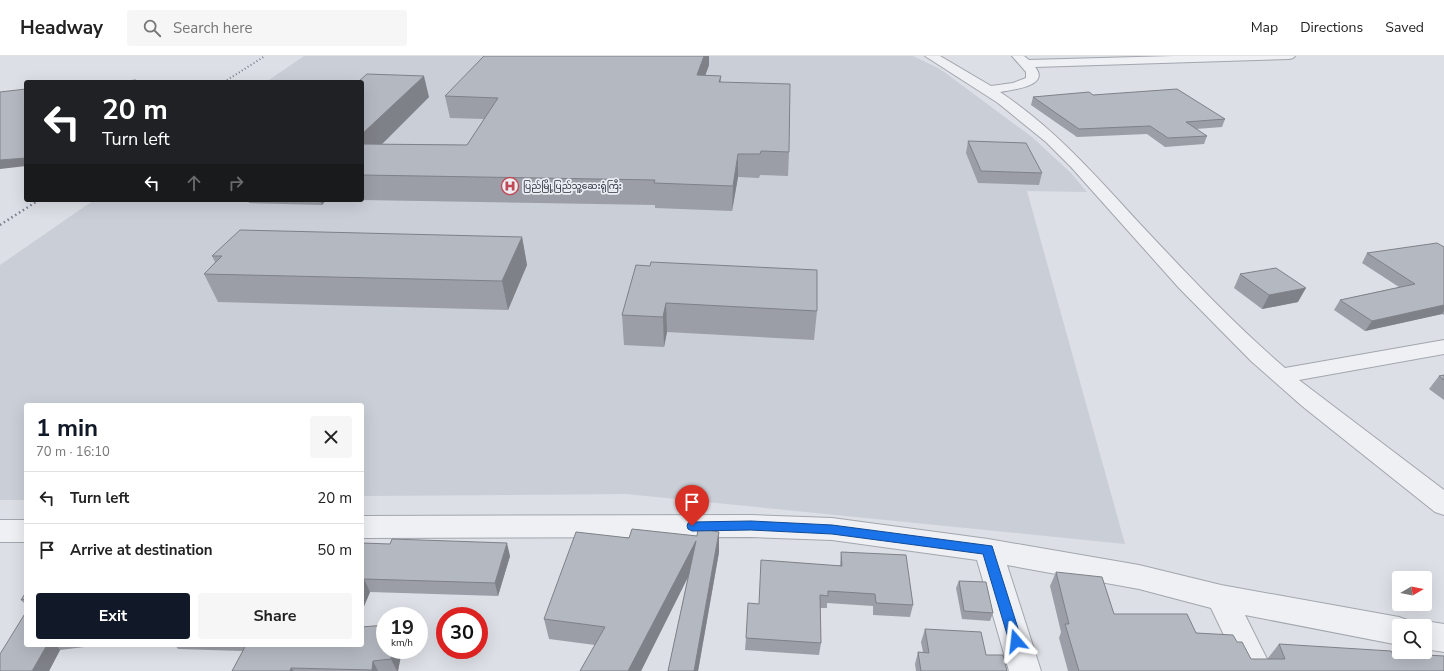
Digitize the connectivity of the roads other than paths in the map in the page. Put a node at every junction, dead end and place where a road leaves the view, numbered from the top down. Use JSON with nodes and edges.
{"nodes":[{"id":1,"x":931,"y":56,"type":"edge"},
{"id":2,"x":1289,"y":56,"type":"edge"},
{"id":3,"x":1022,"y":60,"type":"edge"},
{"id":4,"x":990,"y":90,"type":"junction"},
{"id":5,"x":1444,"y":347,"type":"edge"},
{"id":6,"x":1280,"y":376,"type":"junction"},
{"id":7,"x":1444,"y":505,"type":"edge"},
{"id":8,"x":364,"y":527,"type":"edge"},
{"id":9,"x":0,"y":531,"type":"edge"},
{"id":10,"x":24,"y":531,"type":"edge"},
{"id":11,"x":988,"y":550,"type":"junction"},
{"id":12,"x":1221,"y":598,"type":"junction"},
{"id":13,"x":1392,"y":630,"type":"edge"},
{"id":14,"x":1432,"y":636,"type":"edge"},
{"id":15,"x":1444,"y":638,"type":"edge"},
{"id":16,"x":1025,"y":671,"type":"edge"},
{"id":17,"x":1257,"y":671,"type":"edge"}],
"edges":[{"from":1,"to":4,"type":"street"},
{"from":2,"to":3,"type":"street"},
{"from":3,"to":4,"type":"street"},
{"from":4,"to":6,"type":"street"},
{"from":5,"to":6,"type":"street"},
{"from":6,"to":7,"type":"street"},
{"from":8,"to":11,"type":"street"},
{"from":9,"to":10,"type":"street"},
{"from":11,"to":12,"type":"street"},
{"from":11,"to":16,"type":"street"},
{"from":12,"to":13,"type":"street"},
{"from":12,"to":17,"type":"street"},
{"from":14,"to":15,"type":"street"}]}
